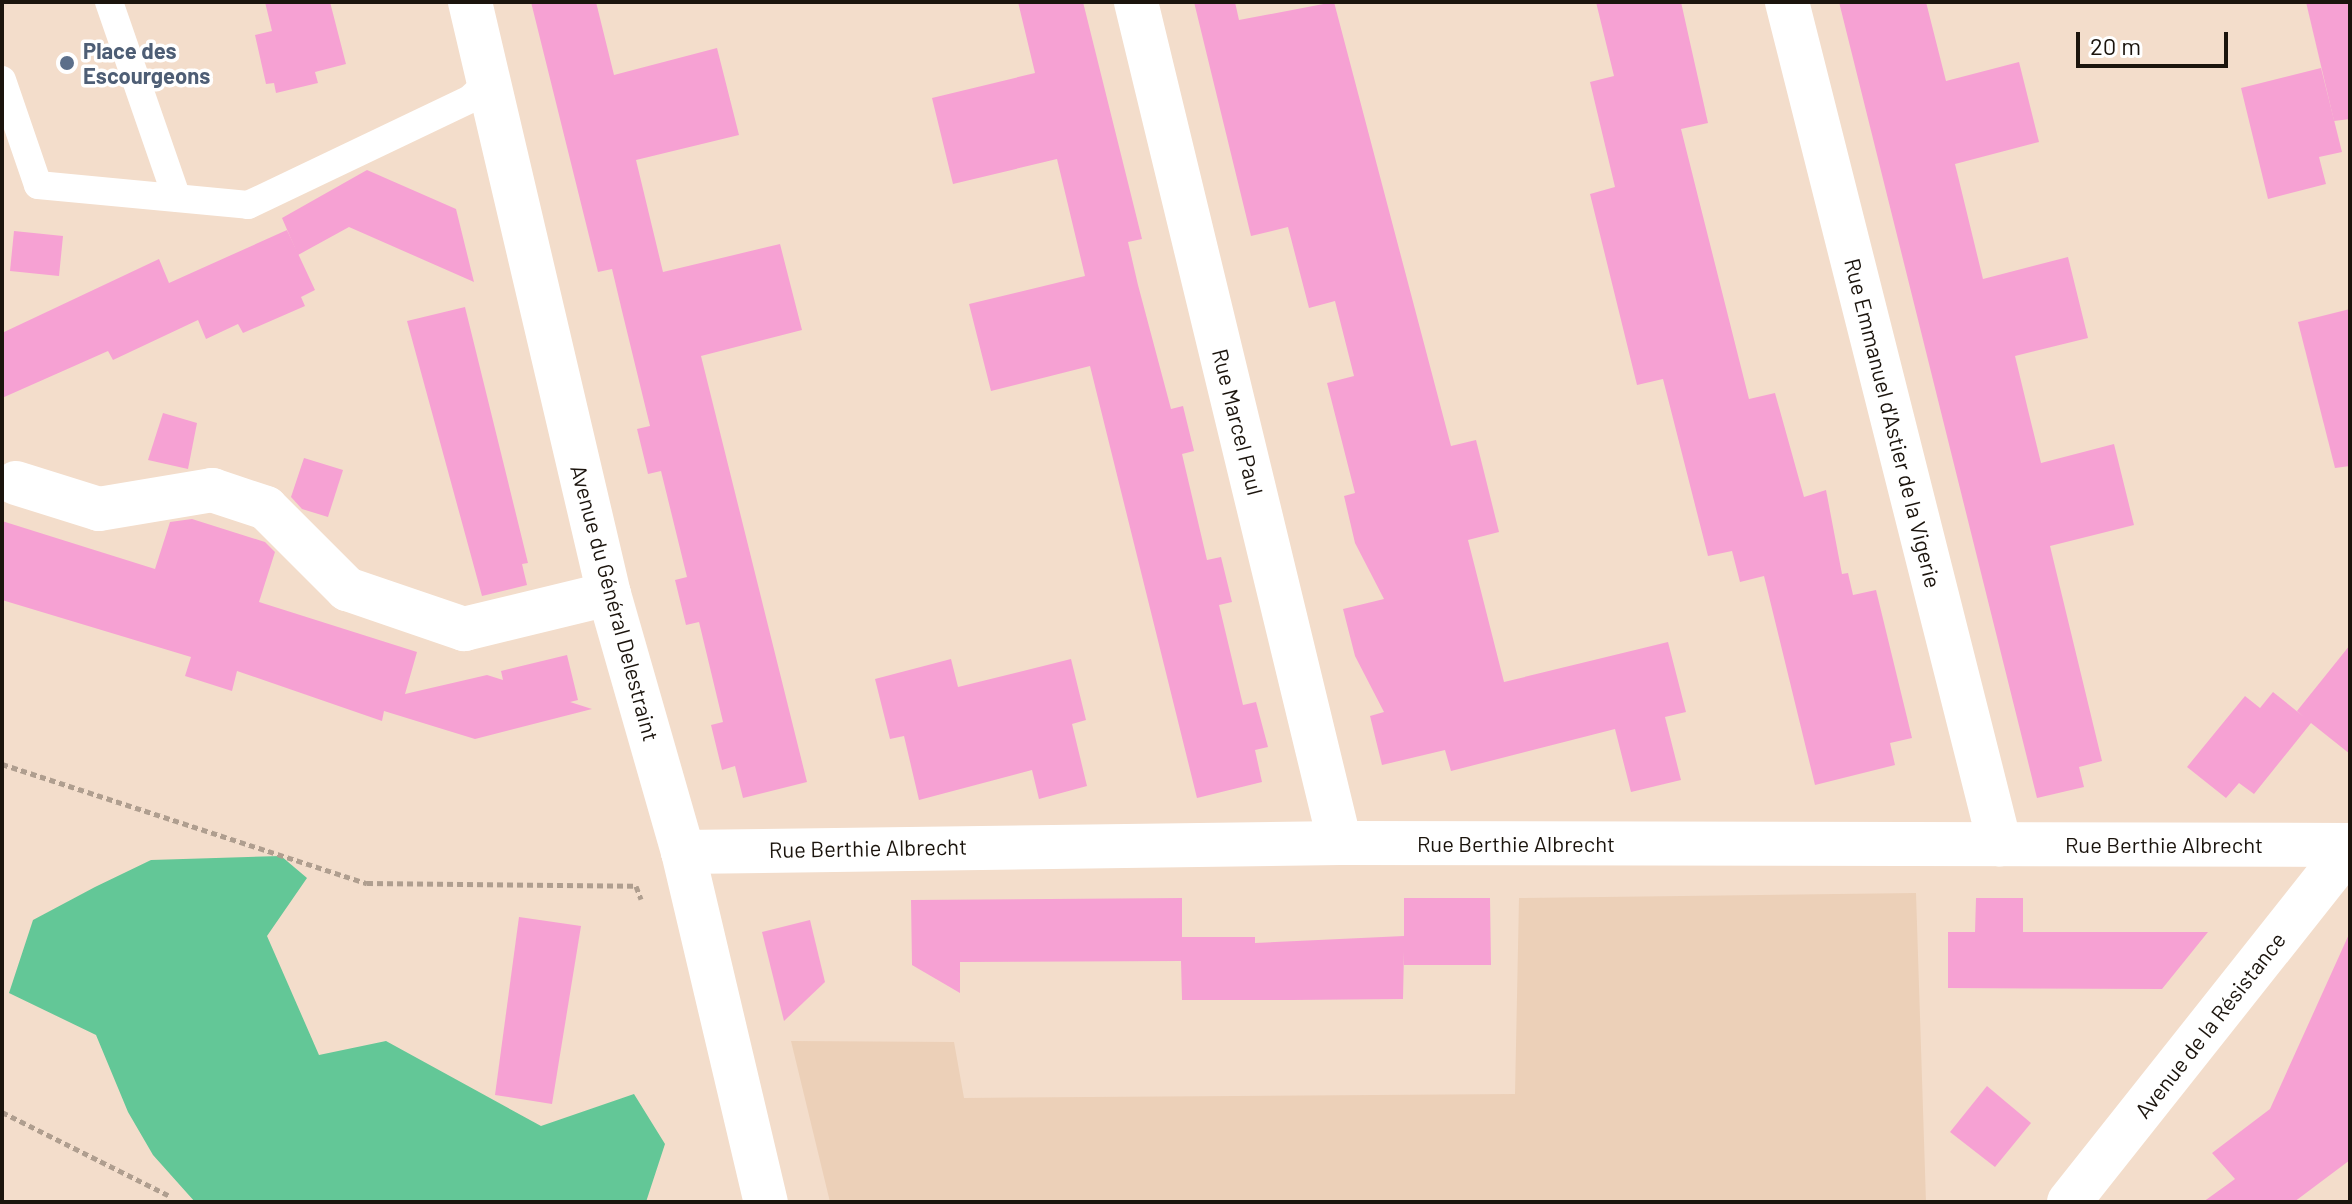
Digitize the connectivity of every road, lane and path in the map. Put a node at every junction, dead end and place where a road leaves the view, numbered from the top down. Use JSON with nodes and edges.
{"nodes":[{"id":1,"x":109,"y":2,"type":"edge"},
{"id":2,"x":470,"y":2,"type":"edge"},
{"id":3,"x":1136,"y":2,"type":"edge"},
{"id":4,"x":1787,"y":2,"type":"edge"},
{"id":5,"x":2,"y":80,"type":"edge"},
{"id":6,"x":489,"y":81,"type":"junction"},
{"id":7,"x":177,"y":198,"type":"junction"},
{"id":8,"x":16,"y":483,"type":"dead end"},
{"id":9,"x":609,"y":594,"type":"junction"},
{"id":10,"x":2,"y":764,"type":"edge"},
{"id":11,"x":1340,"y":843,"type":"junction"},
{"id":12,"x":2000,"y":845,"type":"junction"},
{"id":13,"x":2350,"y":846,"type":"edge"},
{"id":14,"x":683,"y":852,"type":"junction"},
{"id":15,"x":646,"y":915,"type":"dead end"},
{"id":16,"x":2,"y":1112,"type":"edge"},
{"id":17,"x":168,"y":1195,"type":"dead end"},
{"id":18,"x":766,"y":1202,"type":"edge"},
{"id":19,"x":2069,"y":1202,"type":"edge"}],
"edges":[{"from":1,"to":7,"type":"lane"},
{"from":2,"to":6,"type":"street","name":"Avenue du Général Delestraint"},
{"from":3,"to":11,"type":"street","name":"Rue Marcel Paul"},
{"from":4,"to":12,"type":"street","name":"Rue Emmanuel d'Astier de la Vigerie"},
{"from":5,"to":7,"type":"lane"},
{"from":6,"to":7,"type":"lane"},
{"from":6,"to":9,"type":"street","name":"Avenue du Général Delestraint"},
{"from":8,"to":9,"type":"street"},
{"from":9,"to":14,"type":"street","name":"Avenue du Général Delestraint"},
{"from":10,"to":15,"type":"path"},
{"from":11,"to":12,"type":"street","name":"Rue Berthie Albrecht"},
{"from":11,"to":14,"type":"street","name":"Rue Berthie Albrecht"},
{"from":12,"to":13,"type":"street","name":"Rue Berthie Albrecht"},
{"from":13,"to":19,"type":"street","name":"Avenue de la Résistance"},
{"from":14,"to":18,"type":"street","name":"Avenue du Général Delestraint"},
{"from":16,"to":17,"type":"path"}]}
